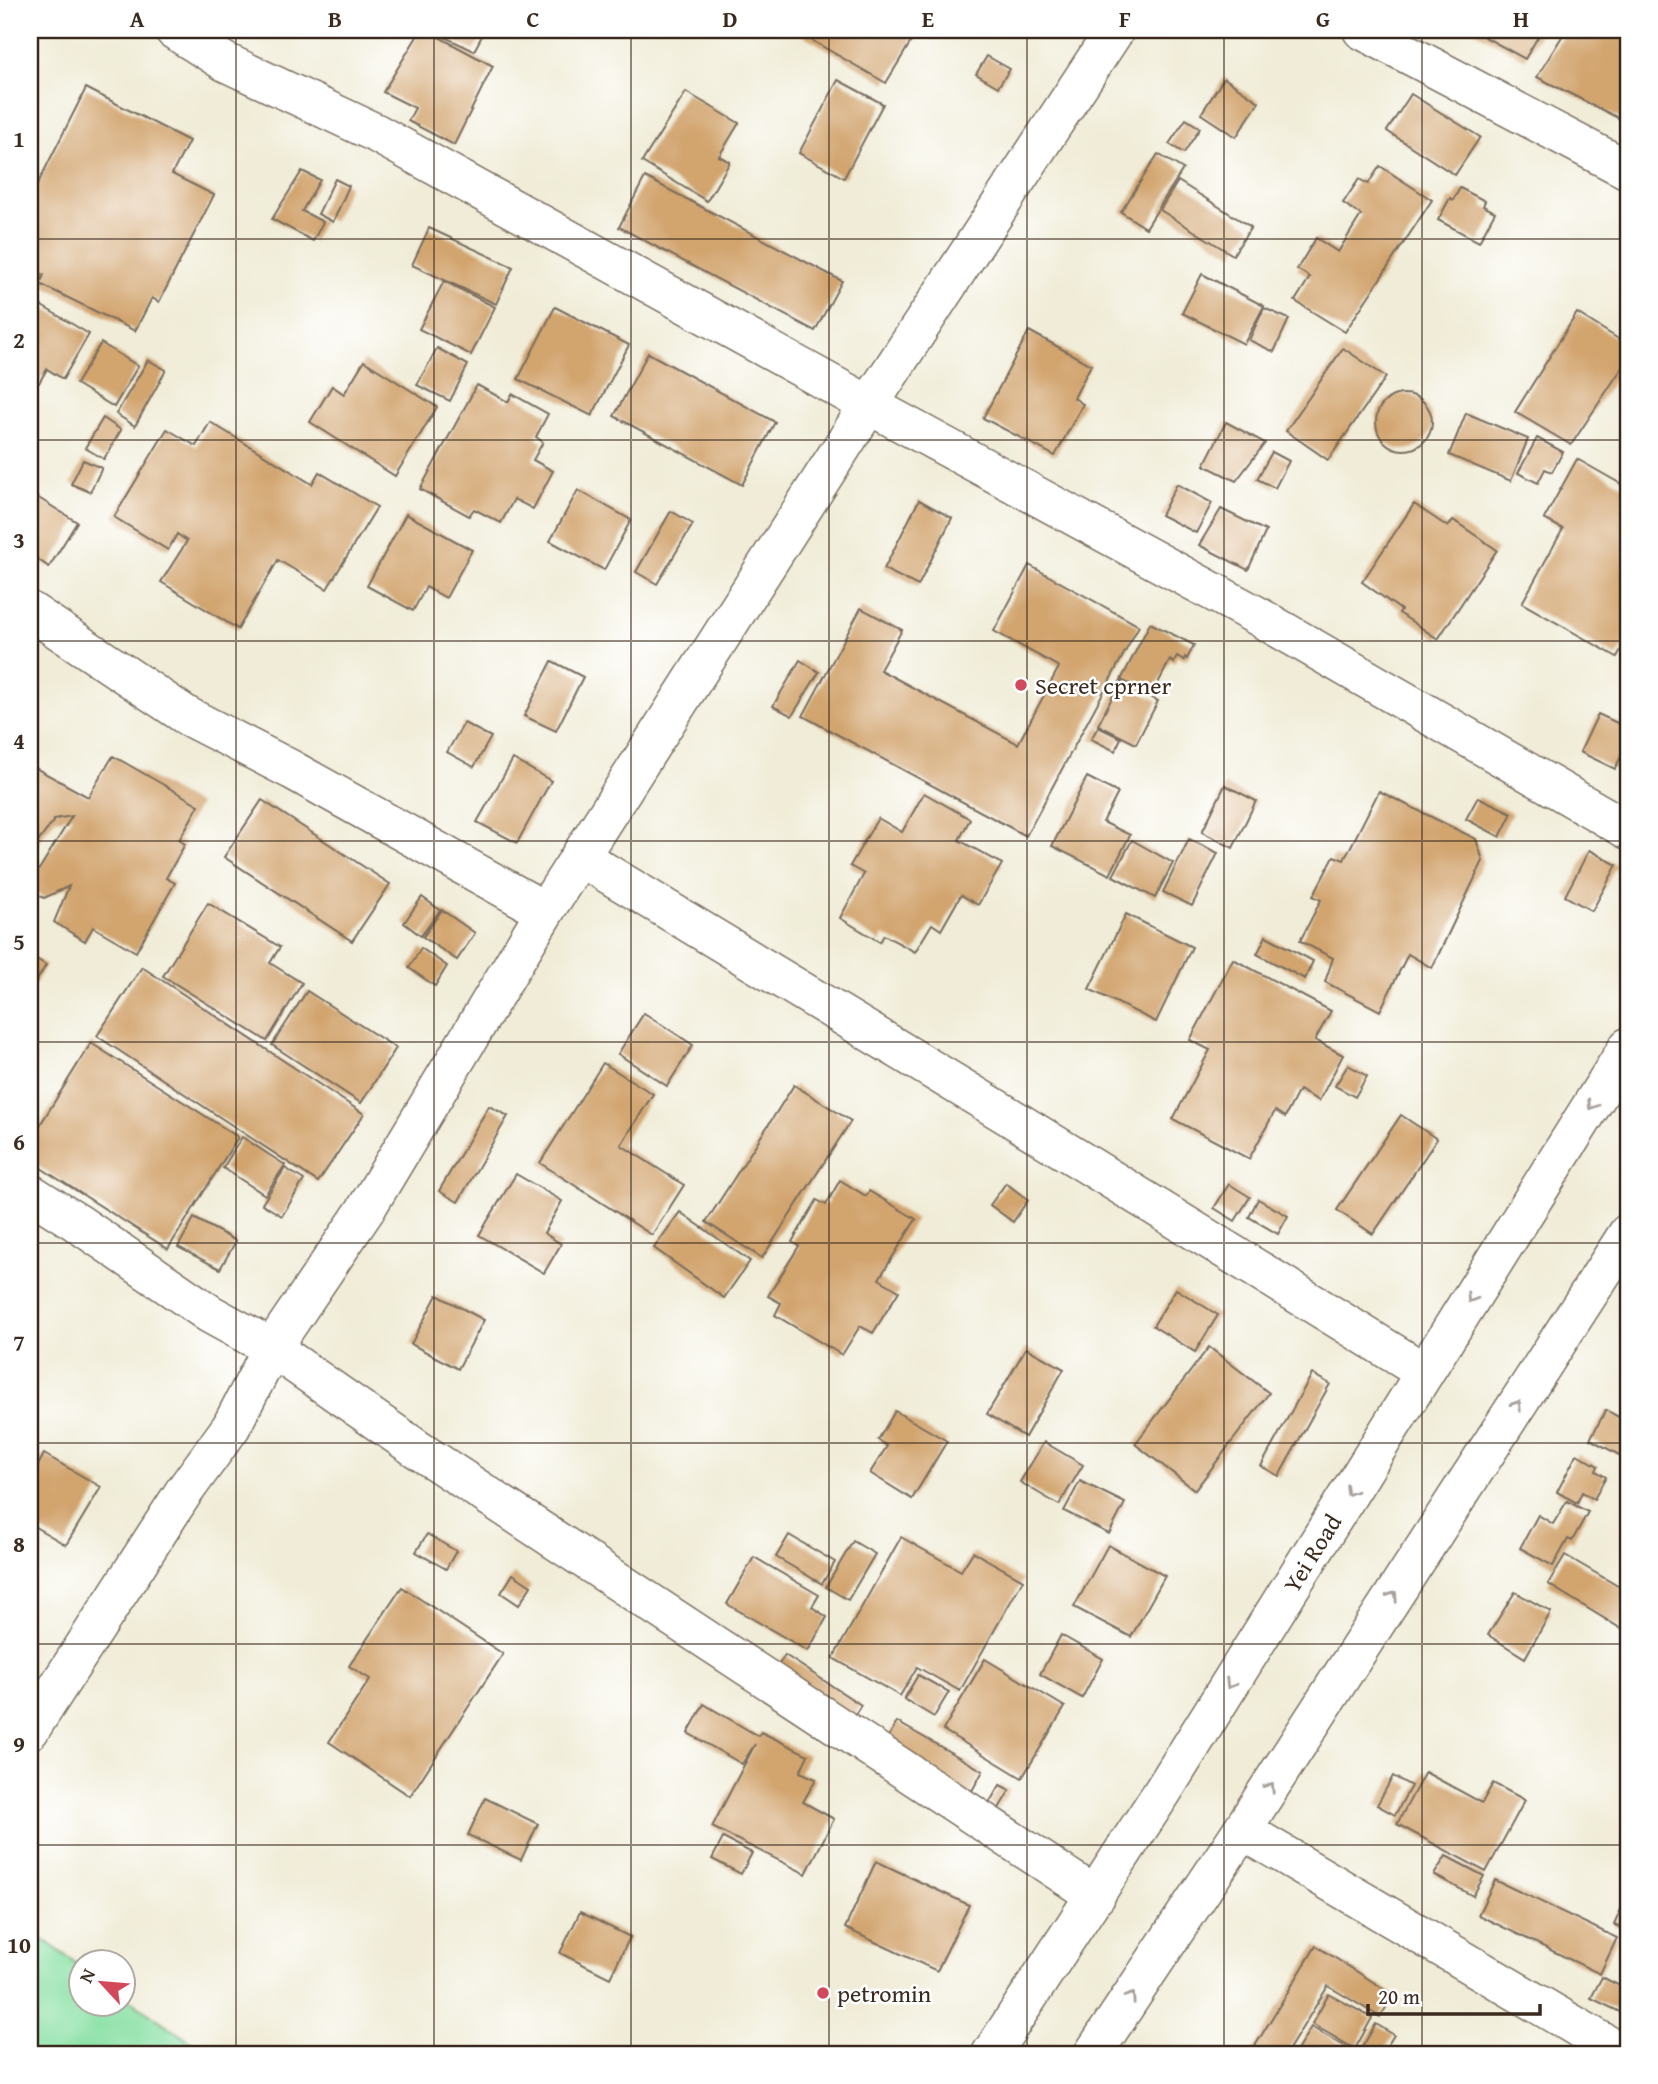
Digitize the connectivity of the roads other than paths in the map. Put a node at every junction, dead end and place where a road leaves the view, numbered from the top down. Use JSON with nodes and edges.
{"nodes":[{"id":1,"x":174,"y":30,"type":"edge"},
{"id":2,"x":1115,"y":30,"type":"edge"},
{"id":3,"x":1362,"y":30,"type":"edge"},
{"id":4,"x":1628,"y":170,"type":"edge"},
{"id":5,"x":869,"y":405,"type":"junction"},
{"id":6,"x":30,"y":611,"type":"edge"},
{"id":7,"x":1628,"y":830,"type":"edge"},
{"id":8,"x":580,"y":857,"type":"junction"},
{"id":9,"x":545,"y":911,"type":"junction"},
{"id":10,"x":1628,"y":1047,"type":"edge"},
{"id":11,"x":30,"y":1193,"type":"edge"},
{"id":12,"x":1628,"y":1233,"type":"edge"},
{"id":13,"x":272,"y":1348,"type":"junction"},
{"id":14,"x":1424,"y":1372,"type":"junction"},
{"id":15,"x":30,"y":1730,"type":"edge"},
{"id":16,"x":1242,"y":1830,"type":"junction"},
{"id":17,"x":1096,"y":1896,"type":"junction"},
{"id":18,"x":991,"y":2054,"type":"edge"},
{"id":19,"x":1093,"y":2054,"type":"edge"},
{"id":20,"x":1623,"y":2054,"type":"edge"}],
"edges":[{"from":1,"to":5,"type":"street"},
{"from":2,"to":5,"type":"street"},
{"from":3,"to":4,"type":"street"},
{"from":5,"to":7,"type":"street"},
{"from":5,"to":8,"type":"street"},
{"from":6,"to":9,"type":"street"},
{"from":8,"to":9,"type":"street"},
{"from":8,"to":14,"type":"street"},
{"from":9,"to":13,"type":"street"},
{"from":10,"to":14,"type":"street","name":"Yei Road","one_way":true},
{"from":11,"to":13,"type":"street"},
{"from":16,"to":12,"type":"street","one_way":true},
{"from":13,"to":15,"type":"street"},
{"from":13,"to":17,"type":"street"},
{"from":14,"to":17,"type":"street","name":"Yei Road","one_way":true},
{"from":19,"to":16,"type":"street","one_way":true},
{"from":16,"to":20,"type":"street"},
{"from":17,"to":18,"type":"street","name":"Yei Road"}]}
